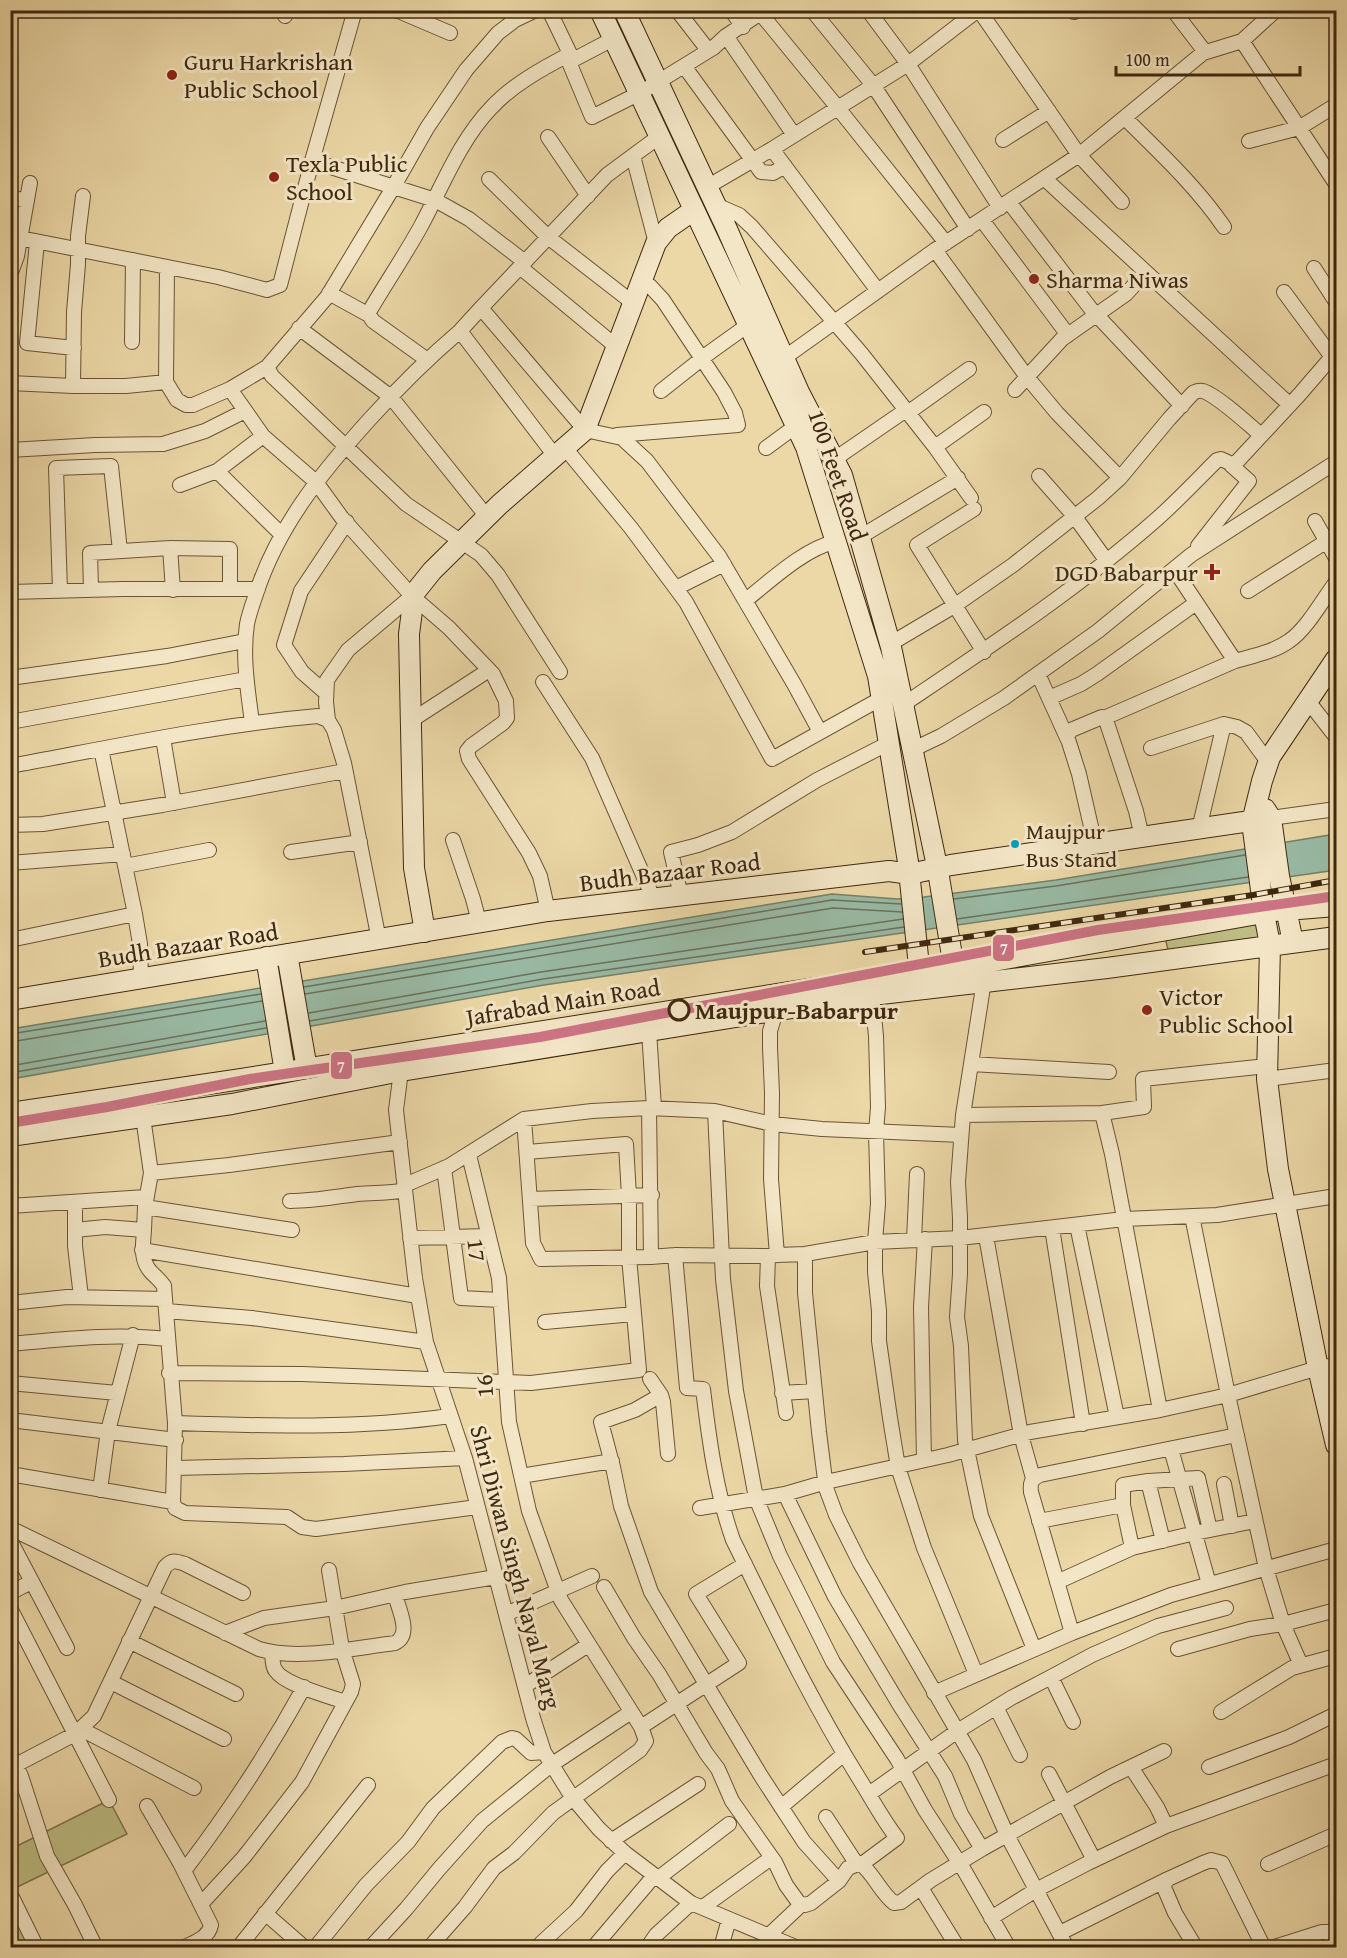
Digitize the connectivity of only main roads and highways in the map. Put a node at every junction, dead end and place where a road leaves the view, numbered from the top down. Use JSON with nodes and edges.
{"nodes":[{"id":1,"x":600,"y":10,"type":"edge"},
{"id":2,"x":624,"y":10,"type":"edge"},
{"id":3,"x":694,"y":210,"type":"junction"},
{"id":4,"x":1336,"y":659,"type":"edge"},
{"id":5,"x":1262,"y":820,"type":"junction"},
{"id":6,"x":1265,"y":848,"type":"junction"},
{"id":7,"x":938,"y":868,"type":"junction"},
{"id":8,"x":910,"y":874,"type":"junction"},
{"id":9,"x":1336,"y":906,"type":"edge"},
{"id":10,"x":1287,"y":910,"type":"junction"},
{"id":11,"x":1264,"y":913,"type":"junction"},
{"id":12,"x":425,"y":932,"type":"junction"},
{"id":13,"x":1336,"y":937,"type":"edge"},
{"id":14,"x":1293,"y":942,"type":"junction"},
{"id":15,"x":1270,"y":945,"type":"junction"},
{"id":16,"x":287,"y":954,"type":"junction"},
{"id":17,"x":266,"y":957,"type":"junction"},
{"id":18,"x":953,"y":977,"type":"junction"},
{"id":19,"x":921,"y":982,"type":"junction"},
{"id":20,"x":10,"y":1000,"type":"edge"},
{"id":21,"x":307,"y":1069,"type":"junction"},
{"id":22,"x":285,"y":1072,"type":"junction"},
{"id":23,"x":10,"y":1113,"type":"edge"},
{"id":24,"x":10,"y":1136,"type":"edge"},
{"id":25,"x":1327,"y":1366,"type":"edge"},
{"id":26,"x":1334,"y":1424,"type":"edge"},
{"id":27,"x":1336,"y":1445,"type":"edge"}],
"edges":[{"from":1,"to":3,"type":"main road","name":"100 Feet Road"},
{"from":2,"to":7,"type":"main road","name":"100 Feet Road"},
{"from":3,"to":8,"type":"main road","name":"100 Feet Road"},
{"from":3,"to":12,"type":"main road"},
{"from":4,"to":5,"type":"main road"},
{"from":5,"to":6,"type":"main road"},
{"from":5,"to":7,"type":"main road","name":"Budh Bazaar Road"},
{"from":6,"to":10,"type":"main road"},
{"from":6,"to":11,"type":"main road"},
{"from":7,"to":8,"type":"main road","name":"Budh Bazaar Road"},
{"from":7,"to":18,"type":"main road","name":"100 Feet Road"},
{"from":8,"to":12,"type":"main road","name":"Budh Bazaar Road"},
{"from":8,"to":19,"type":"main road","name":"100 Feet Road"},
{"from":9,"to":10,"type":"main road","name":"Jafrabad Main Road"},
{"from":10,"to":11,"type":"main road","name":"Jafrabad Main Road"},
{"from":10,"to":14,"type":"main road"},
{"from":11,"to":15,"type":"main road"},
{"from":11,"to":18,"type":"main road","name":"Jafrabad Main Road"},
{"from":12,"to":16,"type":"main road","name":"Budh Bazaar Road"},
{"from":13,"to":14,"type":"main road","name":"Jafrabad Main Road"},
{"from":14,"to":15,"type":"main road","name":"Jafrabad Main Road"},
{"from":15,"to":18,"type":"main road","name":"Jafrabad Main Road"},
{"from":15,"to":25,"type":"main road"},
{"from":16,"to":17,"type":"main road","name":"Budh Bazaar Road"},
{"from":16,"to":21,"type":"main road"},
{"from":17,"to":20,"type":"main road","name":"Budh Bazaar Road"},
{"from":17,"to":22,"type":"main road"},
{"from":18,"to":19,"type":"main road","name":"Jafrabad Main Road"},
{"from":19,"to":21,"type":"main road","name":"Jafrabad Main Road"},
{"from":19,"to":24,"type":"main road","name":"Jafrabad Main Road"},
{"from":21,"to":22,"type":"main road","name":"Jafrabad Main Road"},
{"from":22,"to":23,"type":"main road","name":"Jafrabad Main Road"},
{"from":25,"to":26,"type":"main road"},
{"from":26,"to":27,"type":"main road"}]}
